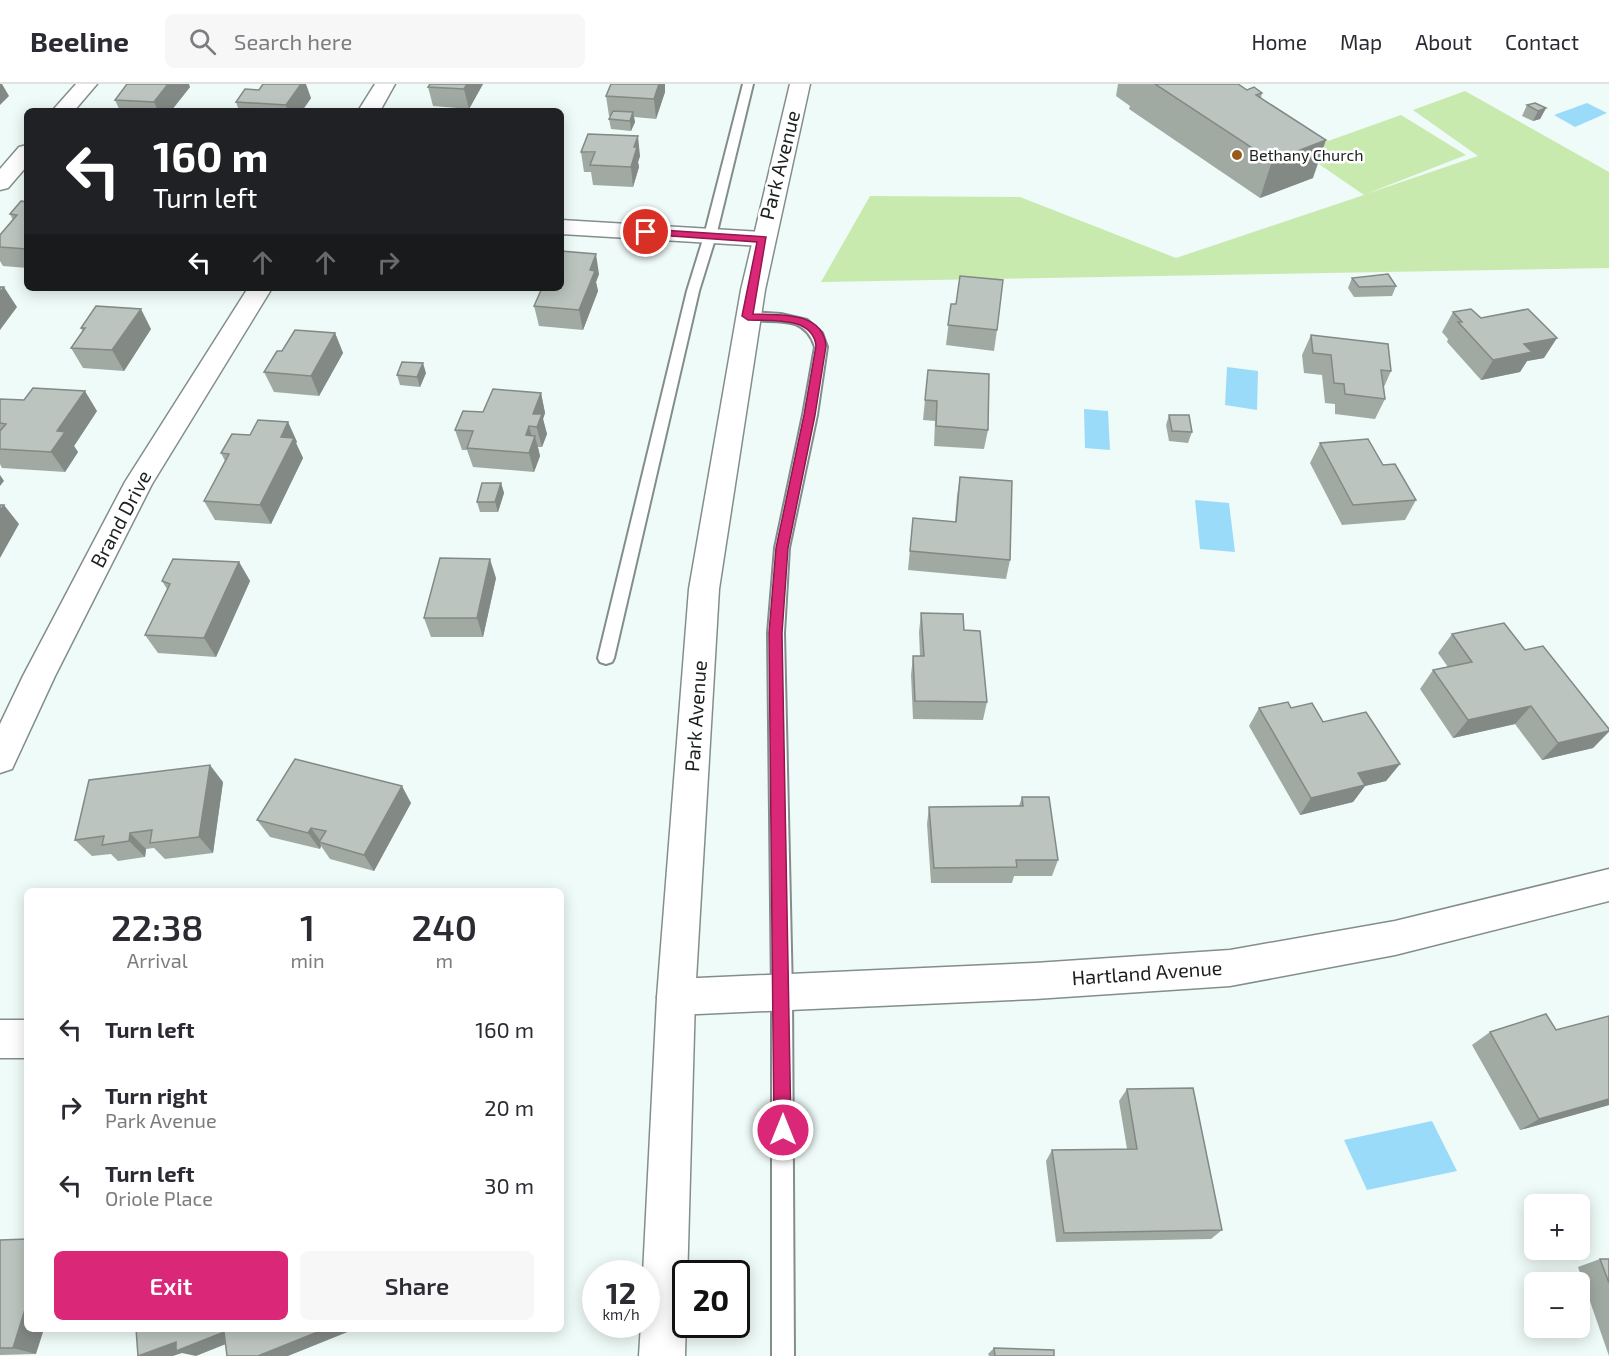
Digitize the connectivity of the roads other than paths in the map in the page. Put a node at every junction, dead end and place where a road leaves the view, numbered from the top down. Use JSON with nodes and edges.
{"nodes":[{"id":1,"x":87,"y":84,"type":"edge"},
{"id":2,"x":385,"y":84,"type":"edge"},
{"id":3,"x":748,"y":84,"type":"edge"},
{"id":4,"x":800,"y":84,"type":"edge"},
{"id":5,"x":66,"y":108,"type":"edge"},
{"id":6,"x":371,"y":108,"type":"edge"},
{"id":7,"x":24,"y":155,"type":"edge"},
{"id":8,"x":0,"y":183,"type":"edge"},
{"id":9,"x":564,"y":227,"type":"edge"},
{"id":10,"x":710,"y":236,"type":"junction"},
{"id":11,"x":762,"y":239,"type":"junction"},
{"id":12,"x":258,"y":291,"type":"edge"},
{"id":13,"x":748,"y":316,"type":"junction"},
{"id":14,"x":606,"y":658,"type":"dead end"},
{"id":15,"x":0,"y":759,"type":"edge"},
{"id":16,"x":1609,"y":885,"type":"edge"},
{"id":17,"x":782,"y":994,"type":"junction"},
{"id":18,"x":676,"y":997,"type":"junction"},
{"id":19,"x":0,"y":1039,"type":"edge"},
{"id":20,"x":24,"y":1039,"type":"edge"},
{"id":21,"x":662,"y":1356,"type":"edge"},
{"id":22,"x":783,"y":1356,"type":"edge"}],
"edges":[{"from":1,"to":5,"type":"street"},
{"from":2,"to":6,"type":"street"},
{"from":3,"to":10,"type":"lane"},
{"from":4,"to":11,"type":"street","name":"Park Avenue"},
{"from":7,"to":8,"type":"street"},
{"from":9,"to":10,"type":"street"},
{"from":10,"to":11,"type":"street"},
{"from":10,"to":14,"type":"lane"},
{"from":11,"to":13,"type":"street","name":"Park Avenue"},
{"from":12,"to":15,"type":"street","name":"Brand Drive"},
{"from":13,"to":17,"type":"lane"},
{"from":13,"to":18,"type":"street","name":"Park Avenue"},
{"from":16,"to":17,"type":"street","name":"Hartland Avenue"},
{"from":17,"to":18,"type":"street","name":"Hartland Avenue"},
{"from":17,"to":22,"type":"lane"},
{"from":18,"to":21,"type":"street","name":"Park Avenue"},
{"from":19,"to":20,"type":"street"}]}
